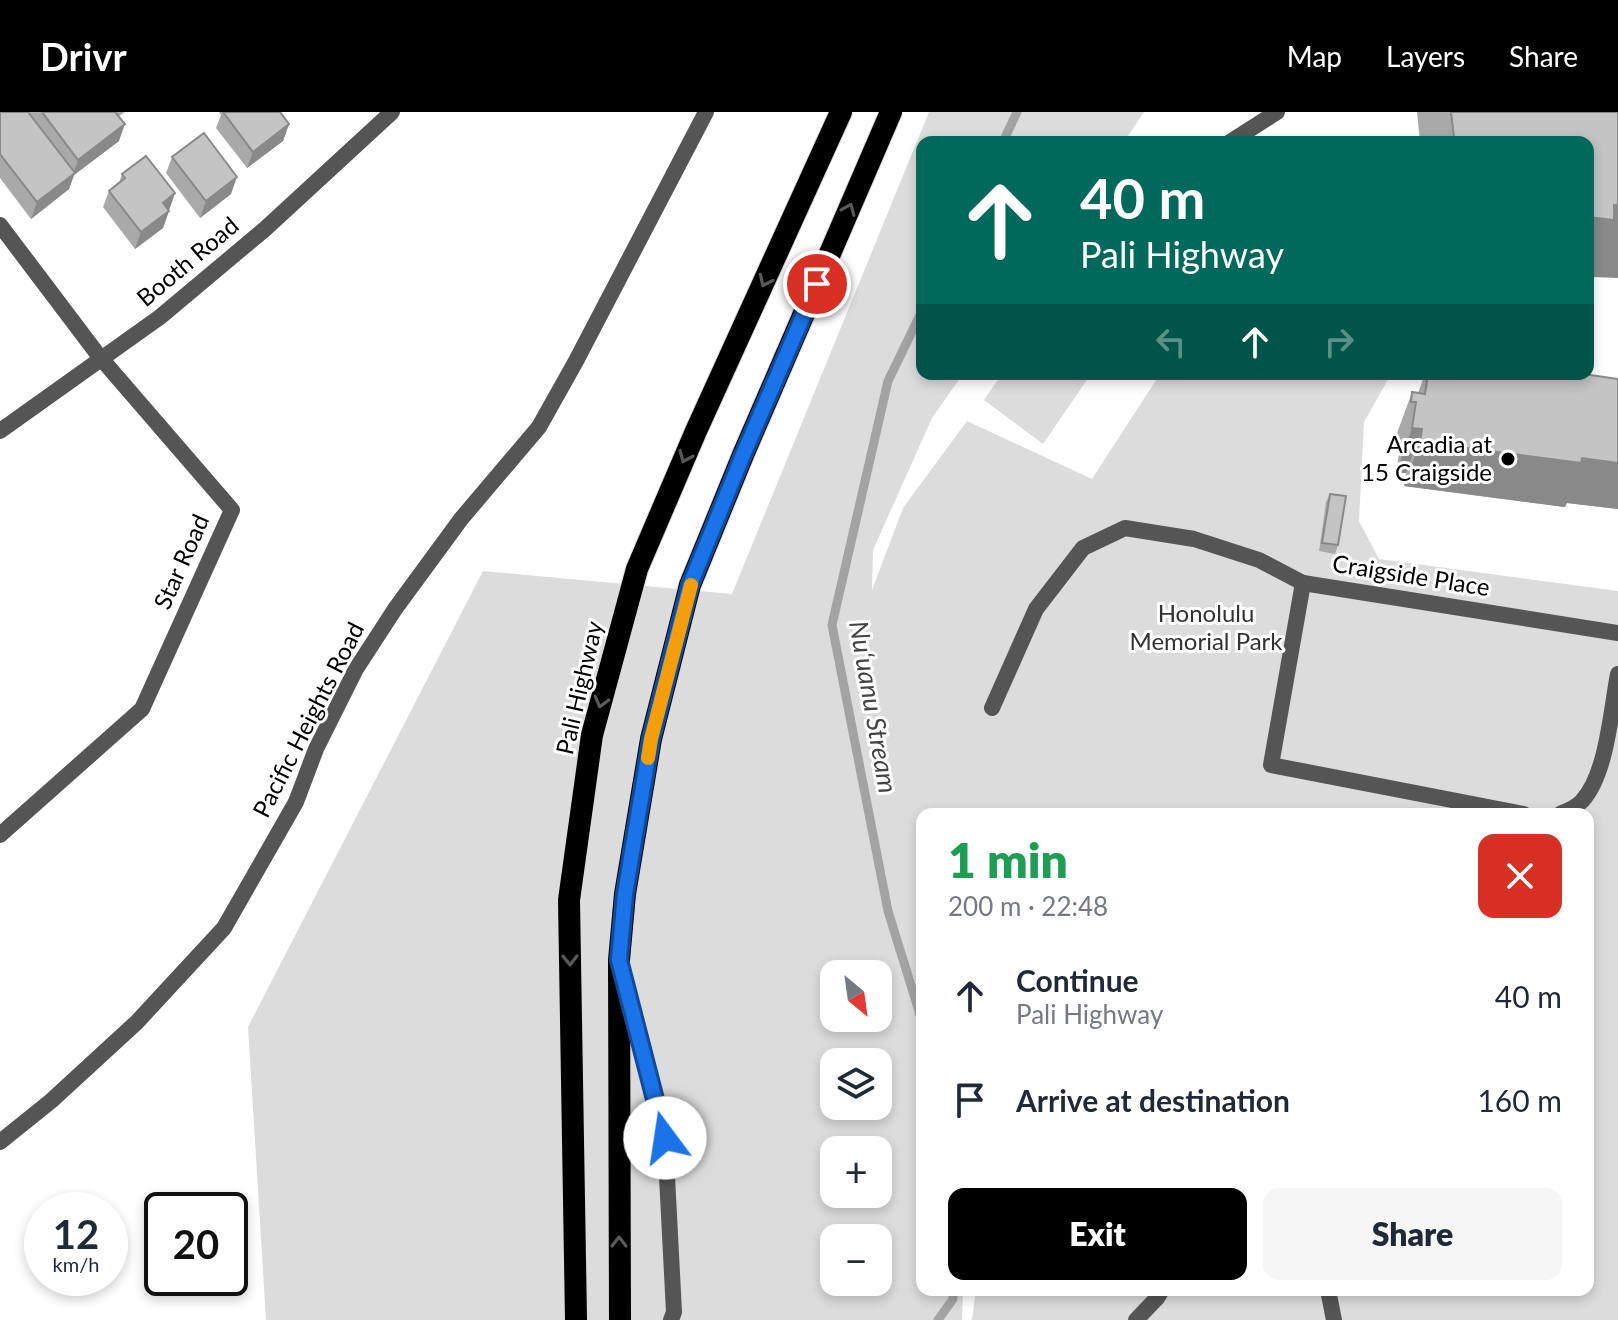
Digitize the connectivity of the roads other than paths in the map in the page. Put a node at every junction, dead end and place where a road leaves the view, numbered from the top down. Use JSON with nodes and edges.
{"nodes":[{"id":1,"x":392,"y":112,"type":"edge"},
{"id":2,"x":706,"y":112,"type":"edge"},
{"id":3,"x":830,"y":112,"type":"edge"},
{"id":4,"x":841,"y":112,"type":"edge"},
{"id":5,"x":891,"y":112,"type":"edge"},
{"id":6,"x":1277,"y":112,"type":"edge"},
{"id":7,"x":1239,"y":136,"type":"edge"},
{"id":8,"x":820,"y":159,"type":"junction"},
{"id":9,"x":0,"y":225,"type":"edge"},
{"id":10,"x":102,"y":360,"type":"junction"},
{"id":11,"x":0,"y":431,"type":"edge"},
{"id":12,"x":1303,"y":583,"type":"junction"},
{"id":13,"x":1618,"y":633,"type":"edge"},
{"id":14,"x":1618,"y":674,"type":"edge"},
{"id":15,"x":992,"y":708,"type":"dead end"},
{"id":16,"x":1493,"y":808,"type":"edge"},
{"id":17,"x":1571,"y":808,"type":"edge"},
{"id":18,"x":0,"y":835,"type":"edge"},
{"id":19,"x":619,"y":960,"type":"junction"},
{"id":20,"x":0,"y":1142,"type":"edge"},
{"id":21,"x":1158,"y":1296,"type":"edge"},
{"id":22,"x":1329,"y":1296,"type":"edge"},
{"id":23,"x":576,"y":1320,"type":"edge"},
{"id":24,"x":620,"y":1320,"type":"edge"},
{"id":25,"x":671,"y":1320,"type":"edge"},
{"id":26,"x":1136,"y":1320,"type":"edge"},
{"id":27,"x":1334,"y":1320,"type":"edge"}],
"edges":[{"from":1,"to":10,"type":"street","name":"Booth Road"},
{"from":2,"to":20,"type":"street","name":"Pacific Heights Road"},
{"from":3,"to":8,"type":"highway"},
{"from":4,"to":8,"type":"highway","name":"Pali Highway"},
{"from":19,"to":5,"type":"highway","one_way":true},
{"from":6,"to":7,"type":"street"},
{"from":8,"to":23,"type":"highway","name":"Pali Highway","one_way":true},
{"from":9,"to":10,"type":"street","name":"Star Road"},
{"from":10,"to":11,"type":"street","name":"Booth Road"},
{"from":10,"to":18,"type":"street","name":"Star Road"},
{"from":12,"to":13,"type":"street","name":"Craigside Place"},
{"from":12,"to":15,"type":"street"},
{"from":12,"to":16,"type":"street","name":"Craigside Place"},
{"from":14,"to":17,"type":"street"},
{"from":24,"to":19,"type":"highway","one_way":true},
{"from":19,"to":25,"type":"street"},
{"from":21,"to":26,"type":"street"},
{"from":22,"to":27,"type":"street"}]}
